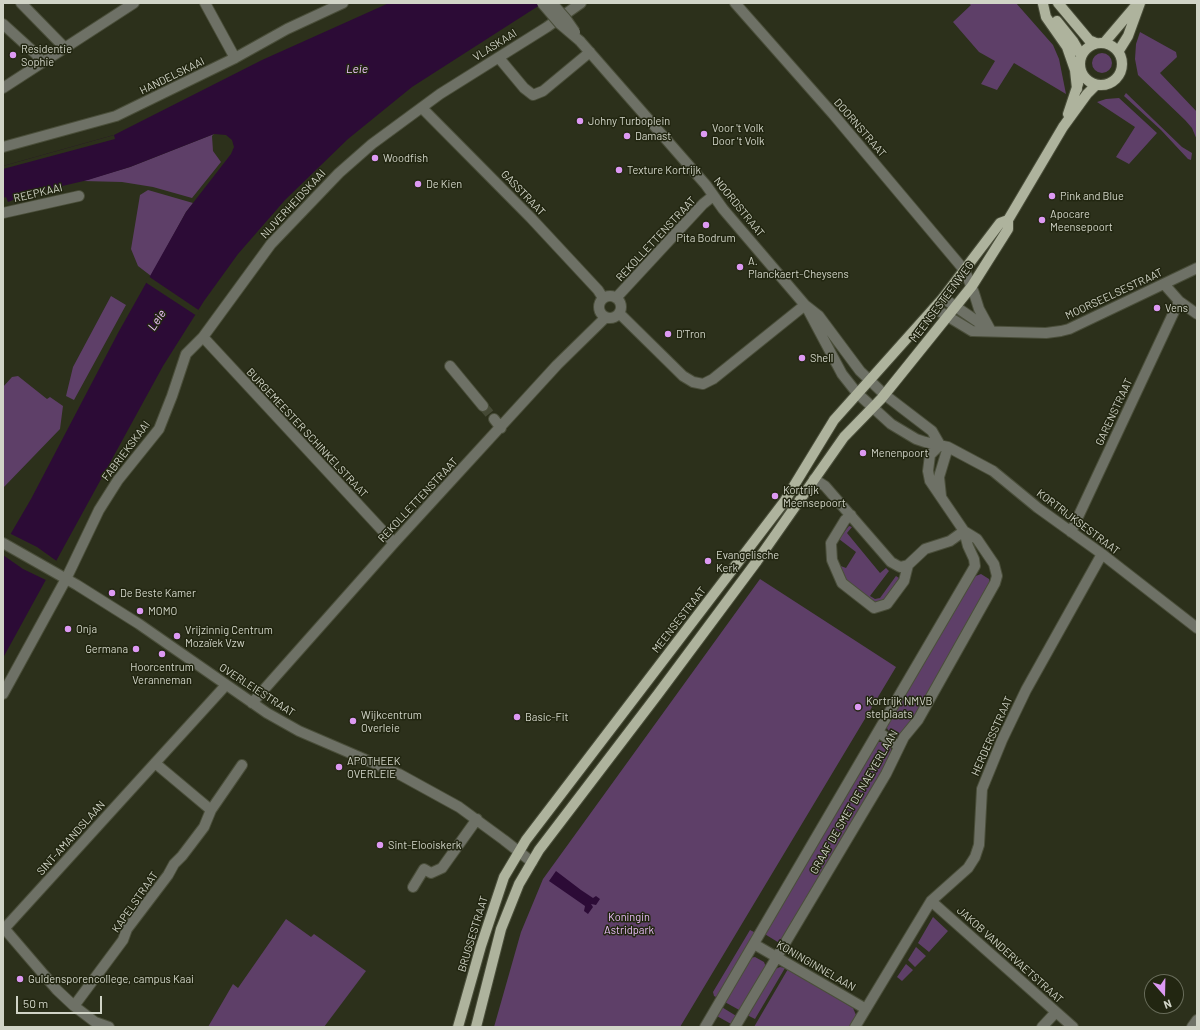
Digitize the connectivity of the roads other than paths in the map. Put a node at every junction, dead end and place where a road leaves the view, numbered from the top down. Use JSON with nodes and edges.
{"nodes":[{"id":1,"x":21,"y":3,"type":"edge"},
{"id":2,"x":134,"y":3,"type":"edge"},
{"id":3,"x":205,"y":3,"type":"edge"},
{"id":4,"x":343,"y":3,"type":"edge"},
{"id":5,"x":542,"y":3,"type":"edge"},
{"id":6,"x":552,"y":3,"type":"edge"},
{"id":7,"x":581,"y":3,"type":"edge"},
{"id":8,"x":735,"y":3,"type":"edge"},
{"id":9,"x":1042,"y":3,"type":"edge"},
{"id":10,"x":1058,"y":3,"type":"edge"},
{"id":11,"x":1139,"y":3,"type":"edge"},
{"id":12,"x":3,"y":24,"type":"edge"},
{"id":13,"x":580,"y":41,"type":"junction"},
{"id":14,"x":1100,"y":43,"type":"junction"},
{"id":15,"x":65,"y":48,"type":"junction"},
{"id":16,"x":590,"y":52,"type":"junction"},
{"id":17,"x":1118,"y":52,"type":"junction"},
{"id":18,"x":1081,"y":55,"type":"junction"},
{"id":19,"x":235,"y":58,"type":"junction"},
{"id":20,"x":499,"y":58,"type":"junction"},
{"id":21,"x":42,"y":63,"type":"junction"},
{"id":22,"x":1081,"y":72,"type":"junction"},
{"id":23,"x":1096,"y":84,"type":"junction"},
{"id":24,"x":3,"y":88,"type":"edge"},
{"id":25,"x":1077,"y":89,"type":"junction"},
{"id":26,"x":422,"y":108,"type":"junction"},
{"id":27,"x":1063,"y":127,"type":"junction"},
{"id":28,"x":3,"y":148,"type":"edge"},
{"id":29,"x":79,"y":196,"type":"dead end"},
{"id":30,"x":713,"y":196,"type":"junction"},
{"id":31,"x":3,"y":214,"type":"edge"},
{"id":32,"x":1008,"y":220,"type":"junction"},
{"id":33,"x":1197,"y":268,"type":"edge"},
{"id":34,"x":965,"y":271,"type":"junction"},
{"id":35,"x":1164,"y":284,"type":"junction"},
{"id":36,"x":972,"y":286,"type":"junction"},
{"id":37,"x":603,"y":298,"type":"junction"},
{"id":38,"x":616,"y":298,"type":"junction"},
{"id":39,"x":943,"y":298,"type":"junction"},
{"id":40,"x":1179,"y":302,"type":"junction"},
{"id":41,"x":805,"y":304,"type":"junction"},
{"id":42,"x":956,"y":307,"type":"junction"},
{"id":43,"x":934,"y":308,"type":"junction"},
{"id":44,"x":619,"y":313,"type":"junction"},
{"id":45,"x":1197,"y":314,"type":"edge"},
{"id":46,"x":606,"y":317,"type":"junction"},
{"id":47,"x":948,"y":317,"type":"junction"},
{"id":48,"x":991,"y":331,"type":"junction"},
{"id":49,"x":203,"y":337,"type":"junction"},
{"id":50,"x":450,"y":366,"type":"dead end"},
{"id":51,"x":869,"y":380,"type":"junction"},
{"id":52,"x":857,"y":393,"type":"junction"},
{"id":53,"x":885,"y":394,"type":"junction"},
{"id":54,"x":483,"y":406,"type":"tunnel mouth"},
{"id":55,"x":872,"y":408,"type":"junction"},
{"id":56,"x":494,"y":419,"type":"tunnel mouth"},
{"id":57,"x":501,"y":428,"type":"junction"},
{"id":58,"x":944,"y":446,"type":"junction"},
{"id":59,"x":814,"y":479,"type":"junction"},
{"id":60,"x":941,"y":496,"type":"junction"},
{"id":61,"x":851,"y":514,"type":"junction"},
{"id":62,"x":964,"y":531,"type":"junction"},
{"id":63,"x":1071,"y":532,"type":"junction"},
{"id":64,"x":3,"y":543,"type":"edge"},
{"id":65,"x":394,"y":543,"type":"junction"},
{"id":66,"x":1102,"y":554,"type":"junction"},
{"id":67,"x":908,"y":565,"type":"junction"},
{"id":68,"x":62,"y":577,"type":"junction"},
{"id":69,"x":1197,"y":628,"type":"edge"},
{"id":70,"x":226,"y":685,"type":"junction"},
{"id":71,"x":3,"y":694,"type":"edge"},
{"id":72,"x":252,"y":703,"type":"junction"},
{"id":73,"x":878,"y":732,"type":"junction"},
{"id":74,"x":899,"y":746,"type":"junction"},
{"id":75,"x":155,"y":763,"type":"junction"},
{"id":76,"x":242,"y":765,"type":"dead end"},
{"id":77,"x":211,"y":810,"type":"junction"},
{"id":78,"x":477,"y":819,"type":"junction"},
{"id":79,"x":518,"y":852,"type":"junction"},
{"id":80,"x":532,"y":862,"type":"junction"},
{"id":81,"x":413,"y":887,"type":"dead end"},
{"id":82,"x":931,"y":901,"type":"junction"},
{"id":83,"x":4,"y":928,"type":"edge"},
{"id":84,"x":754,"y":944,"type":"junction"},
{"id":85,"x":776,"y":958,"type":"junction"},
{"id":86,"x":74,"y":1006,"type":"junction"},
{"id":87,"x":866,"y":1009,"type":"junction"},
{"id":88,"x":1056,"y":1012,"type":"junction"},
{"id":89,"x":1197,"y":1020,"type":"edge"},
{"id":90,"x":109,"y":1027,"type":"edge"},
{"id":91,"x":458,"y":1027,"type":"edge"},
{"id":92,"x":476,"y":1027,"type":"edge"},
{"id":93,"x":705,"y":1027,"type":"edge"},
{"id":94,"x":735,"y":1027,"type":"edge"},
{"id":95,"x":855,"y":1027,"type":"edge"},
{"id":96,"x":1042,"y":1027,"type":"edge"},
{"id":97,"x":1073,"y":1027,"type":"edge"},
{"id":98,"x":1192,"y":1027,"type":"edge"}],
"edges":[{"from":1,"to":15,"type":"street"},
{"from":2,"to":15,"type":"street"},
{"from":3,"to":19,"type":"street"},
{"from":4,"to":19,"type":"street","name":"HANDELSKAAI"},
{"from":5,"to":13,"type":"street","bridge":true},
{"from":6,"to":13,"type":"street","bridge":true},
{"from":7,"to":20,"type":"street","name":"VLASKAAI"},
{"from":8,"to":34,"type":"street","name":"DOORNSTRAAT"},
{"from":9,"to":18,"type":"main road"},
{"from":9,"to":25,"type":"main road"},
{"from":10,"to":14,"type":"main road"},
{"from":11,"to":14,"type":"main road"},
{"from":11,"to":17,"type":"main road"},
{"from":12,"to":21,"type":"street"},
{"from":13,"to":16,"type":"street","name":"NOORDSTRAAT"},
{"from":14,"to":17,"type":"main road"},
{"from":14,"to":18,"type":"main road"},
{"from":15,"to":21,"type":"street"},
{"from":16,"to":20,"type":"street"},
{"from":16,"to":30,"type":"street","name":"NOORDSTRAAT"},
{"from":17,"to":23,"type":"main road"},
{"from":18,"to":22,"type":"main road"},
{"from":19,"to":28,"type":"street","name":"HANDELSKAAI"},
{"from":20,"to":26,"type":"street","name":"VLASKAAI"},
{"from":21,"to":24,"type":"street"},
{"from":22,"to":23,"type":"main road"},
{"from":22,"to":25,"type":"main road","name":"MEENSESTEENWEG"},
{"from":23,"to":27,"type":"main road","name":"MEENSESTEENWEG"},
{"from":25,"to":27,"type":"main road","name":"MEENSESTEENWEG"},
{"from":26,"to":37,"type":"street","name":"GASSTRAAT"},
{"from":26,"to":49,"type":"street","name":"NIJVERHEIDSKAAI"},
{"from":27,"to":32,"type":"main road","name":"MEENSESTEENWEG"},
{"from":29,"to":31,"type":"street","name":"REEPKAAI"},
{"from":30,"to":38,"type":"street","name":"REKOLLETTENSTRAAT"},
{"from":30,"to":41,"type":"street","name":"NOORDSTRAAT"},
{"from":32,"to":34,"type":"main road","name":"MEENSESTEENWEG"},
{"from":32,"to":36,"type":"main road","name":"MEENSESTEENWEG"},
{"from":33,"to":35,"type":"street","name":"MOORSEELSESTRAAT"},
{"from":34,"to":36,"type":"street"},
{"from":34,"to":39,"type":"main road","name":"MEENSESTEENWEG"},
{"from":35,"to":40,"type":"street"},
{"from":35,"to":48,"type":"street","name":"MOORSEELSESTRAAT"},
{"from":36,"to":42,"type":"main road","name":"MEENSESTEENWEG"},
{"from":36,"to":48,"type":"street"},
{"from":37,"to":38,"type":"street"},
{"from":37,"to":46,"type":"street"},
{"from":38,"to":44,"type":"street"},
{"from":39,"to":42,"type":"street"},
{"from":39,"to":43,"type":"main road","name":"MEENSESTEENWEG"},
{"from":40,"to":45,"type":"street"},
{"from":40,"to":63,"type":"street","name":"GARENSTRAAT"},
{"from":41,"to":44,"type":"street"},
{"from":41,"to":51,"type":"street","name":"NOORDSTRAAT"},
{"from":41,"to":52,"type":"street","name":"NOORDSTRAAT"},
{"from":42,"to":47,"type":"main road","name":"MEENSESTEENWEG"},
{"from":42,"to":48,"type":"street"},
{"from":43,"to":47,"type":"street","name":"MOORSEELSESTRAAT"},
{"from":43,"to":51,"type":"main road","name":"MEENSESTEENWEG"},
{"from":44,"to":46,"type":"street"},
{"from":46,"to":57,"type":"street","name":"REKOLLETTENSTRAAT"},
{"from":47,"to":48,"type":"street","name":"MOORSEELSESTRAAT"},
{"from":47,"to":53,"type":"main road","name":"MEENSESTEENWEG"},
{"from":49,"to":65,"type":"street","name":"BURGEMEESTER SCHINKELSTRAAT"},
{"from":49,"to":68,"type":"street","name":"FABRIEKSKAAI"},
{"from":50,"to":54,"type":"street"},
{"from":51,"to":52,"type":"main road","name":"MEENSESTRAAT"},
{"from":51,"to":53,"type":"street","name":"NOORDSTRAAT"},
{"from":52,"to":55,"type":"street","name":"NOORDSTRAAT"},
{"from":52,"to":79,"type":"main road","name":"MEENSESTRAAT"},
{"from":53,"to":55,"type":"main road"},
{"from":53,"to":58,"type":"street","name":"KORTRIJKSESTRAAT"},
{"from":55,"to":58,"type":"street","name":"KORTRIJKSESTRAAT"},
{"from":55,"to":59,"type":"main road"},
{"from":56,"to":57,"type":"street"},
{"from":57,"to":65,"type":"street","name":"REKOLLETTENSTRAAT"},
{"from":58,"to":60,"type":"street","name":"GRAAF DE SMET DE NAEYERLAAN"},
{"from":58,"to":60,"type":"street","name":"GRAAF DE SMET DE NAEYERLAAN"},
{"from":58,"to":63,"type":"street","name":"KORTRIJKSESTRAAT"},
{"from":59,"to":61,"type":"street"},
{"from":59,"to":80,"type":"main road"},
{"from":60,"to":62,"type":"street","name":"GRAAF DE SMET DE NAEYERLAAN"},
{"from":61,"to":67,"type":"street"},
{"from":61,"to":67,"type":"street"},
{"from":62,"to":67,"type":"street"},
{"from":62,"to":73,"type":"street","name":"GRAAF DE SMET DE NAEYERLAAN"},
{"from":62,"to":74,"type":"street","name":"GRAAF DE SMET DE NAEYERLAAN"},
{"from":63,"to":66,"type":"street","name":"KORTRIJKSESTRAAT"},
{"from":64,"to":68,"type":"street","name":"OVERLEIESTRAAT"},
{"from":65,"to":72,"type":"street","name":"REKOLLETTENSTRAAT"},
{"from":66,"to":69,"type":"street","name":"KORTRIJKSESTRAAT"},
{"from":66,"to":82,"type":"street","name":"HERDERSSTRAAT"},
{"from":68,"to":70,"type":"street","name":"OVERLEIESTRAAT"},
{"from":68,"to":71,"type":"street","name":"FABRIEKSKAAI"},
{"from":70,"to":72,"type":"street","name":"OVERLEIESTRAAT"},
{"from":70,"to":75,"type":"street","name":"SINT-AMANDSLAAN"},
{"from":72,"to":78,"type":"street","name":"OVERLEIESTRAAT"},
{"from":73,"to":74,"type":"street"},
{"from":73,"to":84,"type":"street","name":"GRAAF DE SMET DE NAEYERLAAN"},
{"from":74,"to":85,"type":"street","name":"GRAAF DE SMET DE NAEYERLAAN"},
{"from":75,"to":77,"type":"street"},
{"from":75,"to":83,"type":"street","name":"SINT-AMANDSLAAN"},
{"from":76,"to":77,"type":"street","name":"KAPELSTRAAT"},
{"from":77,"to":86,"type":"street","name":"KAPELSTRAAT"},
{"from":78,"to":79,"type":"street","name":"OVERLEIESTRAAT"},
{"from":78,"to":81,"type":"street"},
{"from":79,"to":80,"type":"street","name":"OVERLEIESTRAAT"},
{"from":79,"to":91,"type":"main road","name":"BRUGSESTRAAT"},
{"from":80,"to":92,"type":"main road"},
{"from":82,"to":87,"type":"street","name":"HERDERSSTRAAT"},
{"from":82,"to":88,"type":"street","name":"JAKOB VANDERVAETSTRAAT"},
{"from":83,"to":86,"type":"street"},
{"from":84,"to":85,"type":"street","name":"KONINGINNELAAN"},
{"from":84,"to":93,"type":"street","name":"GRAAF DE SMET DE NAEYERLAAN"},
{"from":85,"to":87,"type":"street","name":"KONINGINNELAAN"},
{"from":85,"to":94,"type":"street","name":"GRAAF DE SMET DE NAEYERLAAN"},
{"from":86,"to":90,"type":"street"},
{"from":87,"to":95,"type":"street","name":"HERDERSSTRAAT"},
{"from":88,"to":96,"type":"street"},
{"from":88,"to":97,"type":"street","name":"JAKOB VANDERVAETSTRAAT"},
{"from":89,"to":98,"type":"street"}]}
